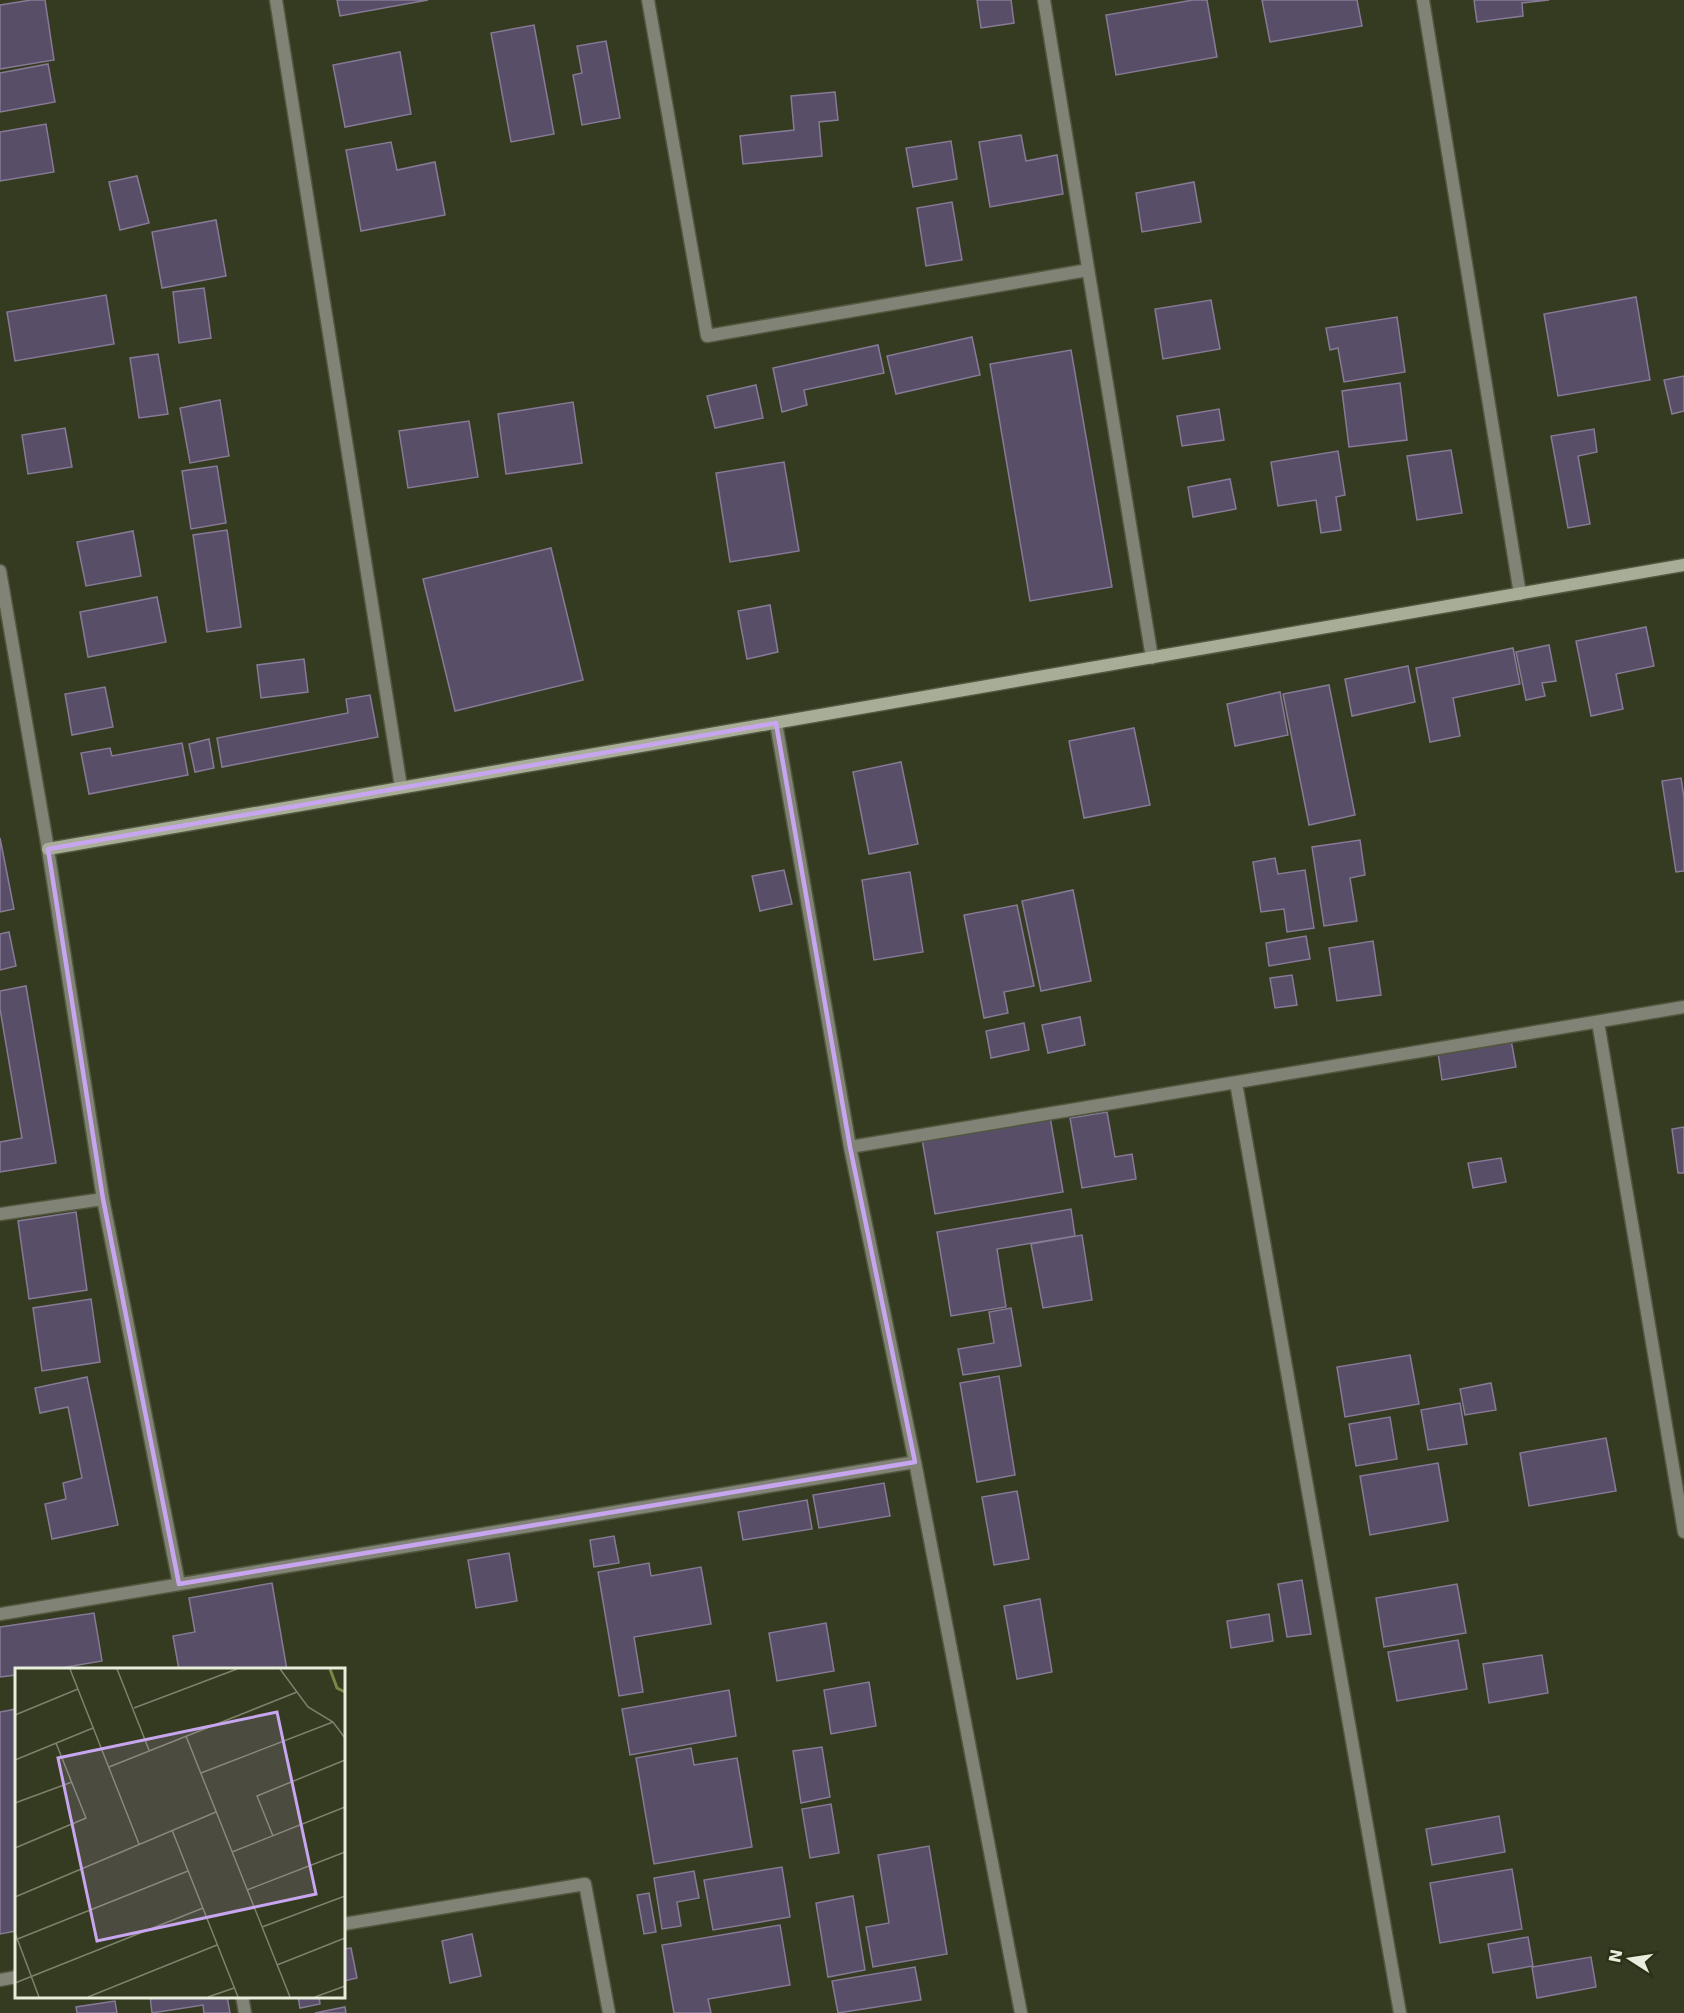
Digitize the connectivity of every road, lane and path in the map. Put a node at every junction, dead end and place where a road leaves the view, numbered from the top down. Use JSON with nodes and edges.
{"nodes":[{"id":1,"x":276,"y":0,"type":"edge"},
{"id":2,"x":648,"y":0,"type":"edge"},
{"id":3,"x":1044,"y":0,"type":"edge"},
{"id":4,"x":1423,"y":0,"type":"edge"},
{"id":5,"x":1088,"y":270,"type":"junction"},
{"id":6,"x":1684,"y":565,"type":"edge"},
{"id":7,"x":0,"y":571,"type":"edge"},
{"id":8,"x":1520,"y":594,"type":"junction"},
{"id":9,"x":1152,"y":658,"type":"junction"},
{"id":10,"x":776,"y":723,"type":"junction"},
{"id":11,"x":401,"y":788,"type":"junction"},
{"id":12,"x":48,"y":849,"type":"junction"},
{"id":13,"x":1684,"y":1007,"type":"edge"},
{"id":14,"x":1598,"y":1022,"type":"junction"},
{"id":15,"x":1236,"y":1083,"type":"junction"},
{"id":16,"x":850,"y":1147,"type":"junction"},
{"id":17,"x":103,"y":1199,"type":"junction"},
{"id":18,"x":0,"y":1214,"type":"edge"},
{"id":19,"x":915,"y":1462,"type":"junction"},
{"id":20,"x":1684,"y":1532,"type":"edge"},
{"id":21,"x":179,"y":1584,"type":"junction"},
{"id":22,"x":0,"y":1614,"type":"edge"},
{"id":23,"x":345,"y":1924,"type":"edge"},
{"id":24,"x":15,"y":1977,"type":"edge"},
{"id":25,"x":0,"y":1980,"type":"edge"},
{"id":26,"x":242,"y":1998,"type":"edge"},
{"id":27,"x":245,"y":2013,"type":"edge"},
{"id":28,"x":609,"y":2013,"type":"edge"},
{"id":29,"x":1020,"y":2013,"type":"edge"},
{"id":30,"x":1400,"y":2013,"type":"edge"}],
"edges":[{"from":1,"to":11,"type":"street"},
{"from":2,"to":5,"type":"street"},
{"from":3,"to":5,"type":"street"},
{"from":4,"to":8,"type":"street"},
{"from":5,"to":9,"type":"street"},
{"from":6,"to":8,"type":"street"},
{"from":7,"to":12,"type":"street"},
{"from":8,"to":9,"type":"street"},
{"from":9,"to":10,"type":"street"},
{"from":10,"to":11,"type":"street"},
{"from":10,"to":16,"type":"street"},
{"from":11,"to":12,"type":"street"},
{"from":12,"to":17,"type":"street"},
{"from":13,"to":14,"type":"street"},
{"from":14,"to":15,"type":"street"},
{"from":14,"to":20,"type":"street"},
{"from":15,"to":16,"type":"street"},
{"from":15,"to":30,"type":"street"},
{"from":16,"to":19,"type":"street"},
{"from":17,"to":18,"type":"street"},
{"from":17,"to":21,"type":"street"},
{"from":19,"to":21,"type":"street"},
{"from":19,"to":29,"type":"street"},
{"from":21,"to":22,"type":"street"},
{"from":23,"to":28,"type":"street"},
{"from":24,"to":25,"type":"street"},
{"from":26,"to":27,"type":"street"}]}
